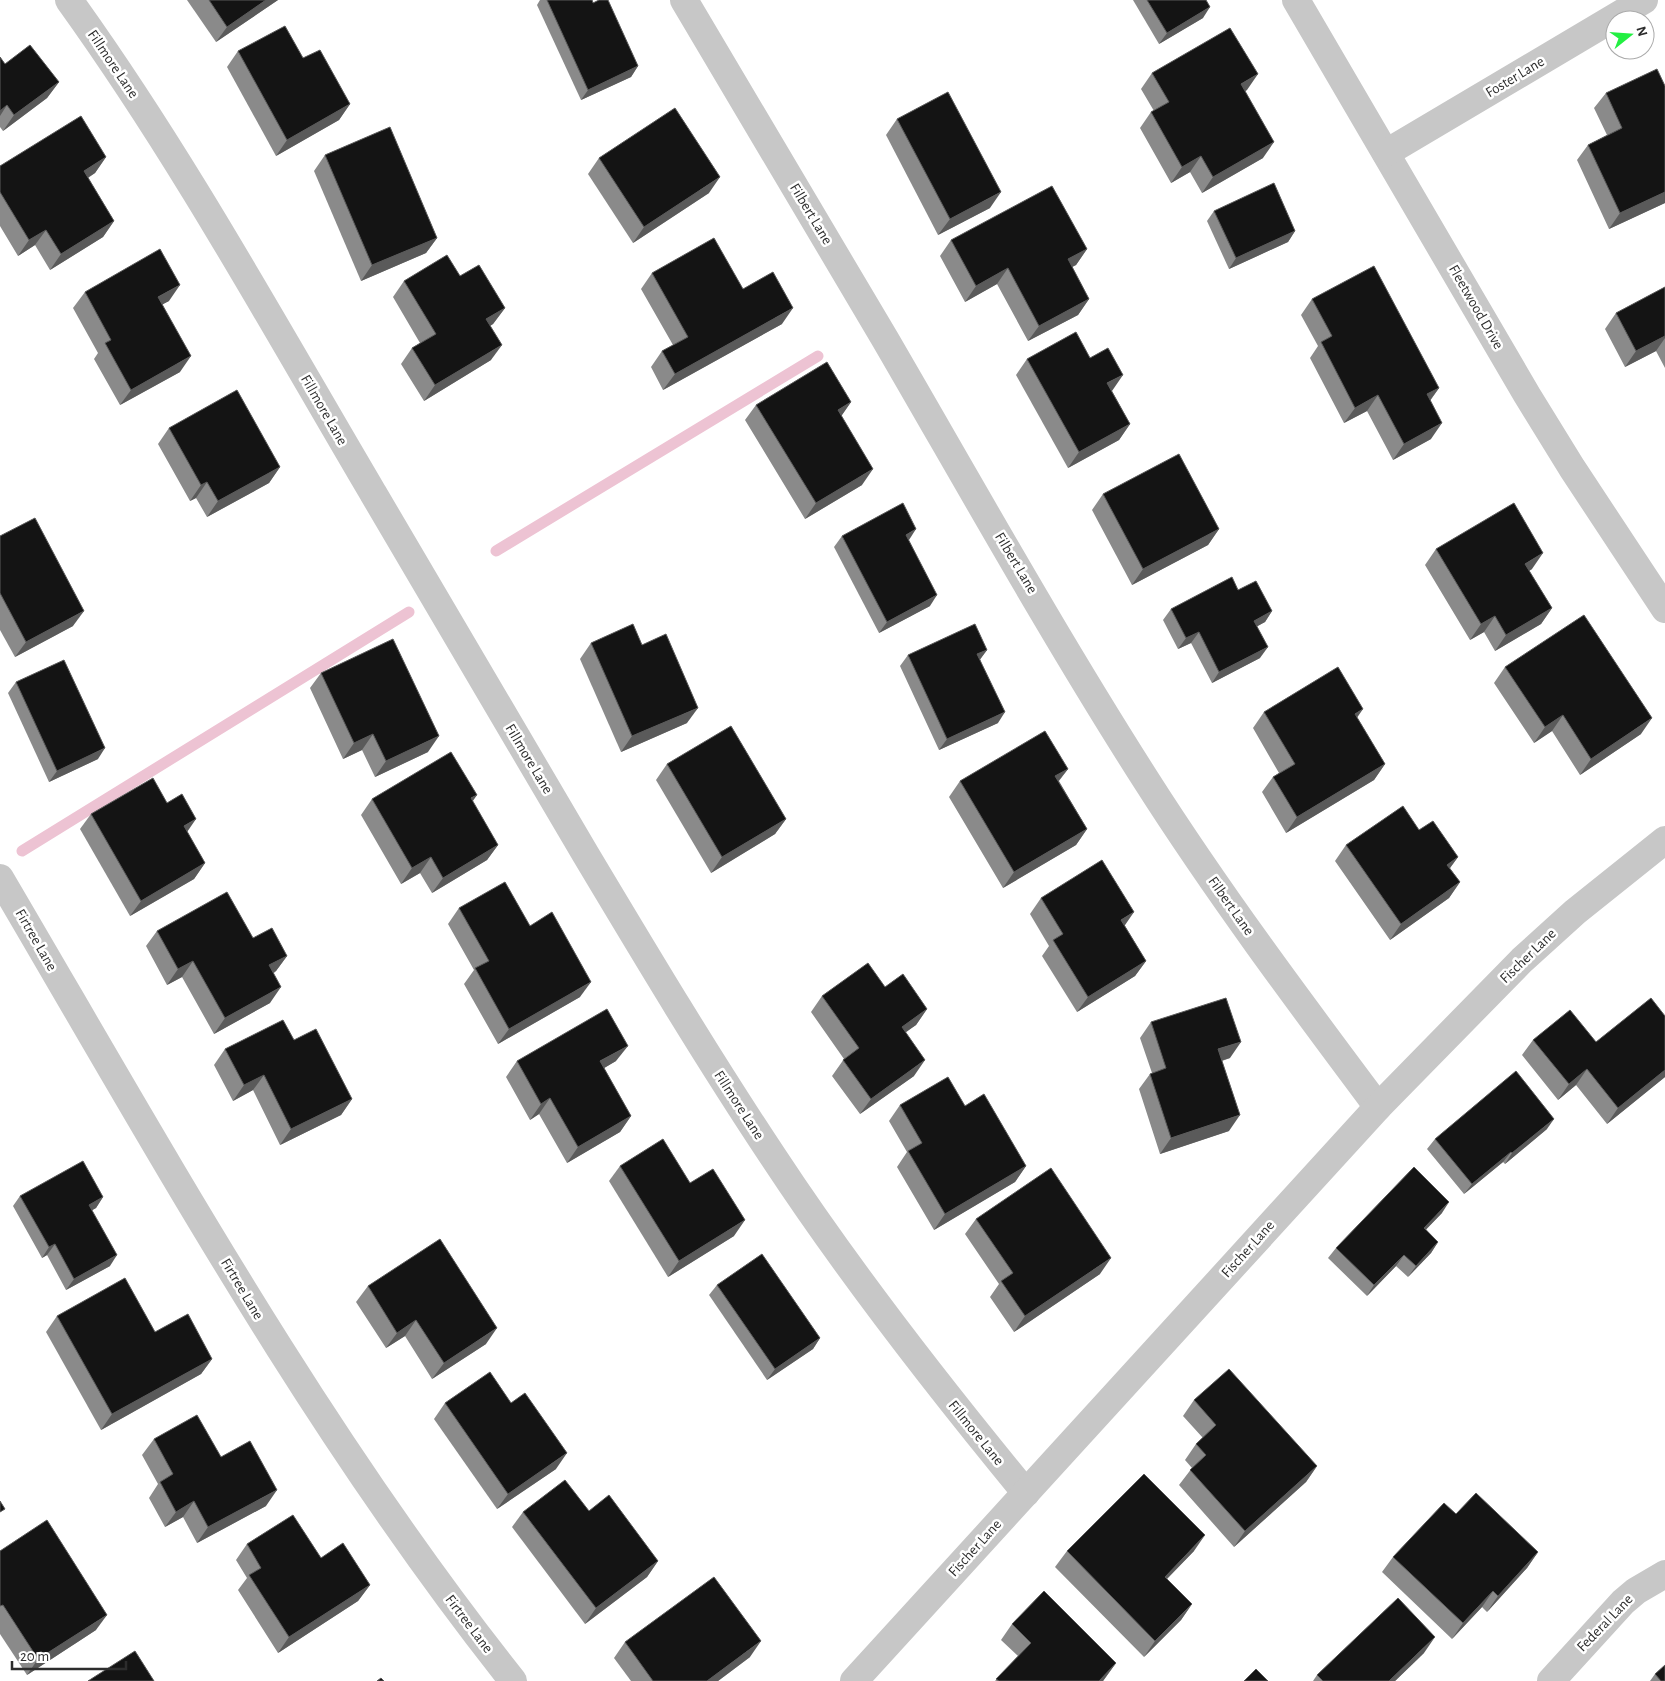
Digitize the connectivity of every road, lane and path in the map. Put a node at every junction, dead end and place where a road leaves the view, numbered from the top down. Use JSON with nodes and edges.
{"nodes":[{"id":1,"x":69,"y":0,"type":"edge"},
{"id":2,"x":684,"y":0,"type":"edge"},
{"id":3,"x":1296,"y":0,"type":"edge"},
{"id":4,"x":1644,"y":0,"type":"edge"},
{"id":5,"x":1386,"y":153,"type":"junction"},
{"id":6,"x":1665,"y":609,"type":"edge"},
{"id":7,"x":1665,"y":840,"type":"edge"},
{"id":8,"x":0,"y":878,"type":"edge"},
{"id":9,"x":1378,"y":1107,"type":"junction"},
{"id":10,"x":1026,"y":1493,"type":"junction"},
{"id":11,"x":1665,"y":1574,"type":"edge"},
{"id":12,"x":513,"y":1681,"type":"edge"},
{"id":13,"x":854,"y":1681,"type":"edge"},
{"id":14,"x":1551,"y":1681,"type":"edge"}],
"edges":[{"from":1,"to":10,"type":"street","name":"Fillmore Lane"},
{"from":2,"to":9,"type":"street","name":"Filbert Lane"},
{"from":3,"to":5,"type":"street","name":"Fleetwood Drive"},
{"from":4,"to":5,"type":"street","name":"Foster Lane"},
{"from":5,"to":6,"type":"street","name":"Fleetwood Drive"},
{"from":7,"to":9,"type":"street","name":"Fischer Lane"},
{"from":8,"to":12,"type":"street","name":"Firtree Lane"},
{"from":9,"to":10,"type":"street","name":"Fischer Lane"},
{"from":10,"to":13,"type":"street","name":"Fischer Lane"},
{"from":11,"to":14,"type":"street","name":"Federal Lane"}]}
